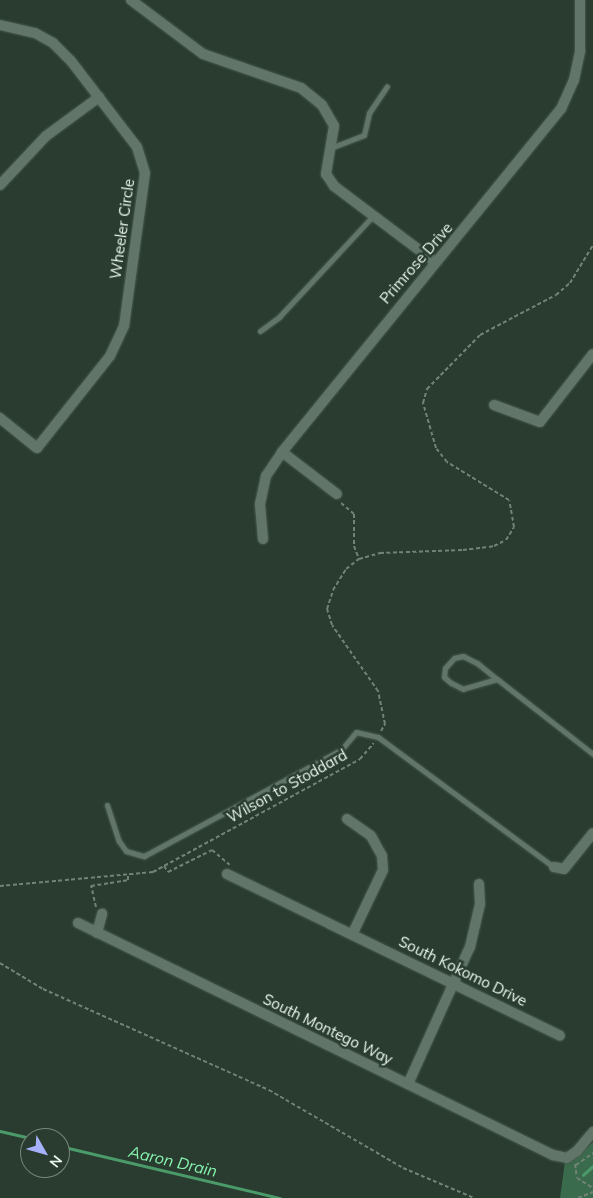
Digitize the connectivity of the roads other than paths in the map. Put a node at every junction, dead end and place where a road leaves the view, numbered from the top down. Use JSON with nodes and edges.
{"nodes":[{"id":1,"x":131,"y":0,"type":"edge"},
{"id":2,"x":580,"y":0,"type":"edge"},
{"id":3,"x":0,"y":25,"type":"edge"},
{"id":4,"x":387,"y":86,"type":"dead end"},
{"id":5,"x":99,"y":97,"type":"junction"},
{"id":6,"x":333,"y":147,"type":"junction"},
{"id":7,"x":0,"y":185,"type":"edge"},
{"id":8,"x":373,"y":216,"type":"junction"},
{"id":9,"x":435,"y":262,"type":"junction"},
{"id":10,"x":260,"y":331,"type":"dead end"},
{"id":11,"x":593,"y":354,"type":"edge"},
{"id":12,"x":494,"y":405,"type":"dead end"},
{"id":13,"x":0,"y":418,"type":"edge"},
{"id":14,"x":282,"y":452,"type":"junction"},
{"id":15,"x":337,"y":494,"type":"road end"},
{"id":16,"x":263,"y":539,"type":"dead end"},
{"id":17,"x":498,"y":679,"type":"junction"},
{"id":18,"x":593,"y":754,"type":"edge"},
{"id":19,"x":107,"y":805,"type":"dead end"},
{"id":20,"x":347,"y":819,"type":"dead end"},
{"id":21,"x":593,"y":833,"type":"edge"},
{"id":22,"x":554,"y":867,"type":"joint"},
{"id":23,"x":227,"y":874,"type":"road end"},
{"id":24,"x":479,"y":884,"type":"dead end"},
{"id":25,"x":102,"y":914,"type":"road end"},
{"id":26,"x":78,"y":922,"type":"dead end"},
{"id":27,"x":97,"y":932,"type":"junction"},
{"id":28,"x":353,"y":933,"type":"junction"},
{"id":29,"x":454,"y":982,"type":"junction"},
{"id":30,"x":560,"y":1036,"type":"dead end"},
{"id":31,"x":408,"y":1084,"type":"junction"},
{"id":32,"x":593,"y":1132,"type":"edge"}],
"edges":[{"from":1,"to":6,"type":"street"},
{"from":2,"to":9,"type":"street","name":"Primrose Drive"},
{"from":3,"to":5,"type":"street","name":"Wheeler Circle"},
{"from":4,"to":6,"type":"lane"},
{"from":5,"to":7,"type":"street"},
{"from":5,"to":13,"type":"street","name":"Wheeler Circle"},
{"from":6,"to":8,"type":"street"},
{"from":8,"to":9,"type":"street"},
{"from":8,"to":10,"type":"lane"},
{"from":9,"to":14,"type":"street","name":"Primrose Drive"},
{"from":11,"to":12,"type":"street"},
{"from":14,"to":15,"type":"street"},
{"from":14,"to":16,"type":"street","name":"Primrose Drive"},
{"from":17,"to":17,"type":"lane"},
{"from":17,"to":18,"type":"lane"},
{"from":19,"to":22,"type":"lane"},
{"from":20,"to":28,"type":"street"},
{"from":21,"to":22,"type":"street"},
{"from":23,"to":28,"type":"street","name":"South Kokomo Drive"},
{"from":24,"to":29,"type":"street"},
{"from":25,"to":27,"type":"street"},
{"from":26,"to":27,"type":"street","name":"South Montego Way"},
{"from":27,"to":31,"type":"street","name":"South Montego Way"},
{"from":28,"to":29,"type":"street","name":"South Kokomo Drive"},
{"from":29,"to":30,"type":"street","name":"South Kokomo Drive"},
{"from":29,"to":31,"type":"street"},
{"from":31,"to":32,"type":"street","name":"South Montego Way"}]}
